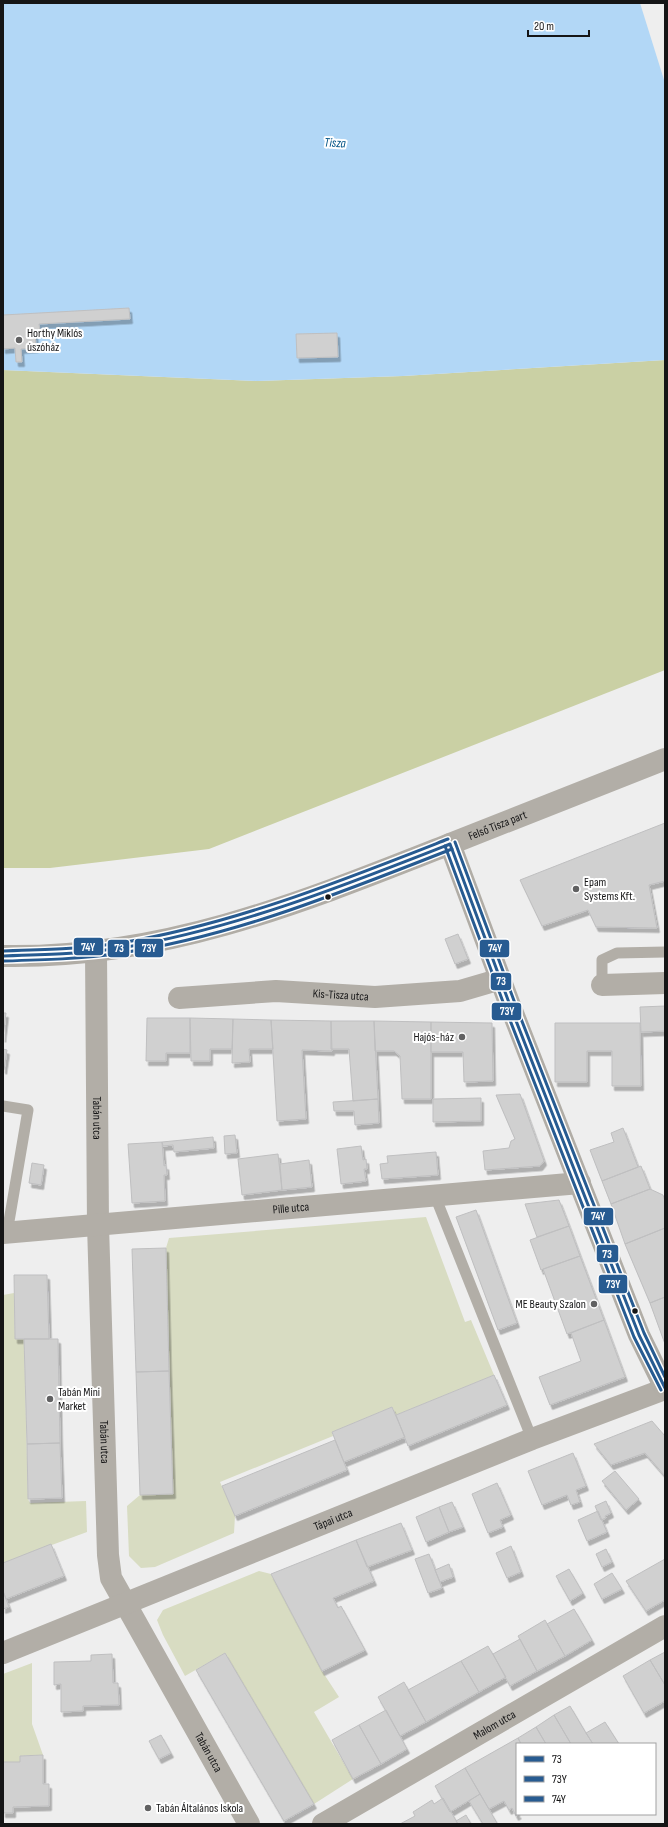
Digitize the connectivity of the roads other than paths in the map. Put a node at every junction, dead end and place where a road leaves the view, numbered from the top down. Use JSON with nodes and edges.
{"nodes":[{"id":1,"x":665,"y":759,"type":"edge"},
{"id":2,"x":450,"y":844,"type":"junction"},
{"id":3,"x":96,"y":951,"type":"junction"},
{"id":4,"x":665,"y":952,"type":"edge"},
{"id":5,"x":3,"y":956,"type":"edge"},
{"id":6,"x":501,"y":979,"type":"junction"},
{"id":7,"x":665,"y":983,"type":"edge"},
{"id":8,"x":602,"y":985,"type":"joint"},
{"id":9,"x":179,"y":998,"type":"dead end"},
{"id":10,"x":3,"y":1106,"type":"edge"},
{"id":11,"x":580,"y":1183,"type":"junction"},
{"id":12,"x":435,"y":1196,"type":"junction"},
{"id":13,"x":98,"y":1225,"type":"junction"},
{"id":14,"x":5,"y":1233,"type":"edge"},
{"id":15,"x":665,"y":1388,"type":"edge"},
{"id":16,"x":532,"y":1439,"type":"junction"},
{"id":17,"x":123,"y":1603,"type":"junction"},
{"id":18,"x":665,"y":1626,"type":"edge"},
{"id":19,"x":3,"y":1653,"type":"edge"},
{"id":20,"x":249,"y":1824,"type":"edge"},
{"id":21,"x":323,"y":1824,"type":"edge"}],
"edges":[{"from":1,"to":2,"type":"street","name":"Felső Tisza part"},
{"from":2,"to":3,"type":"main road","name":"Felső Tisza part"},
{"from":2,"to":6,"type":"main road"},
{"from":3,"to":5,"type":"main road","name":"Felső Tisza part"},
{"from":3,"to":13,"type":"street","name":"Tabán utca"},
{"from":4,"to":8,"type":"lane"},
{"from":6,"to":9,"type":"street","name":"Kis-Tisza utca"},
{"from":6,"to":11,"type":"main road"},
{"from":7,"to":8,"type":"street"},
{"from":10,"to":14,"type":"lane"},
{"from":11,"to":12,"type":"street","name":"Pille utca"},
{"from":11,"to":15,"type":"main road"},
{"from":12,"to":13,"type":"street","name":"Pille utca"},
{"from":12,"to":16,"type":"lane"},
{"from":13,"to":14,"type":"street","name":"Pille utca"},
{"from":13,"to":17,"type":"street","name":"Tabán utca"},
{"from":15,"to":16,"type":"street","name":"Tápai utca"},
{"from":16,"to":17,"type":"street","name":"Tápai utca"},
{"from":17,"to":19,"type":"street","name":"Tápai utca"},
{"from":17,"to":20,"type":"street","name":"Tabán utca"},
{"from":18,"to":21,"type":"street","name":"Malom utca"}]}
